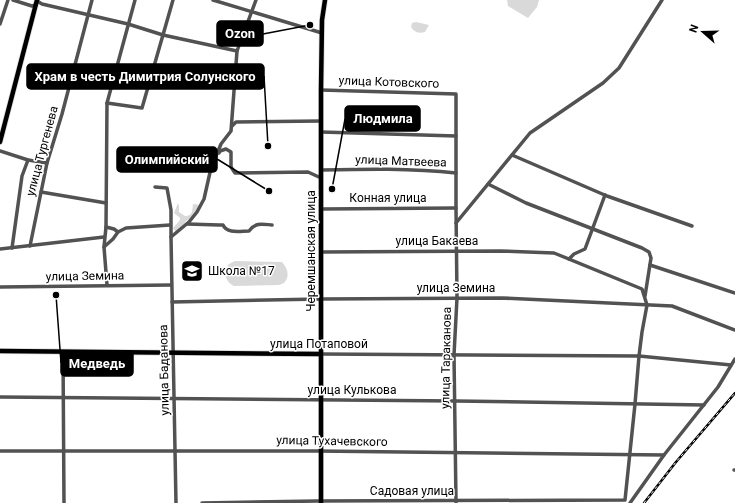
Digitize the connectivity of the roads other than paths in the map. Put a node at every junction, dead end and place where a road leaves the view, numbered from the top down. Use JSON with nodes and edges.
{"nodes":[{"id":1,"x":8,"y":0,"type":"edge"},
{"id":2,"x":13,"y":0,"type":"edge"},
{"id":3,"x":92,"y":0,"type":"edge"},
{"id":4,"x":135,"y":0,"type":"edge"},
{"id":5,"x":173,"y":0,"type":"edge"},
{"id":6,"x":213,"y":0,"type":"edge"},
{"id":7,"x":256,"y":0,"type":"edge"},
{"id":8,"x":325,"y":0,"type":"edge"},
{"id":9,"x":662,"y":0,"type":"edge"},
{"id":10,"x":37,"y":2,"type":"edge"},
{"id":11,"x":252,"y":11,"type":"junction"},
{"id":12,"x":88,"y":14,"type":"junction"},
{"id":13,"x":0,"y":24,"type":"edge"},
{"id":14,"x":128,"y":24,"type":"junction"},
{"id":15,"x":322,"y":33,"type":"junction"},
{"id":16,"x":163,"y":35,"type":"junction"},
{"id":17,"x":237,"y":51,"type":"junction"},
{"id":18,"x":321,"y":90,"type":"junction"},
{"id":19,"x":456,"y":94,"type":"joint"},
{"id":20,"x":107,"y":102,"type":"junction"},
{"id":21,"x":321,"y":121,"type":"junction"},
{"id":22,"x":232,"y":126,"type":"junction"},
{"id":23,"x":321,"y":132,"type":"junction"},
{"id":24,"x":456,"y":136,"type":"junction"},
{"id":25,"x":0,"y":142,"type":"edge"},
{"id":26,"x":0,"y":151,"type":"edge"},
{"id":27,"x":512,"y":155,"type":"junction"},
{"id":28,"x":217,"y":156,"type":"junction"},
{"id":29,"x":28,"y":160,"type":"junction"},
{"id":30,"x":47,"y":163,"type":"junction"},
{"id":31,"x":321,"y":170,"type":"junction"},
{"id":32,"x":456,"y":173,"type":"junction"},
{"id":33,"x":320,"y":178,"type":"junction"},
{"id":34,"x":488,"y":184,"type":"junction"},
{"id":35,"x":156,"y":187,"type":"dead end"},
{"id":36,"x":41,"y":192,"type":"junction"},
{"id":37,"x":605,"y":195,"type":"junction"},
{"id":38,"x":106,"y":203,"type":"junction"},
{"id":39,"x":321,"y":208,"type":"junction"},
{"id":40,"x":456,"y":208,"type":"junction"},
{"id":41,"x":456,"y":223,"type":"junction"},
{"id":42,"x":187,"y":224,"type":"junction"},
{"id":43,"x":170,"y":225,"type":"junction"},
{"id":44,"x":272,"y":225,"type":"dead end"},
{"id":45,"x":692,"y":226,"type":"dead end"},
{"id":46,"x":106,"y":228,"type":"junction"},
{"id":47,"x":593,"y":229,"type":"junction"},
{"id":48,"x":118,"y":232,"type":"junction"},
{"id":49,"x":104,"y":237,"type":"junction"},
{"id":50,"x":171,"y":237,"type":"junction"},
{"id":51,"x":30,"y":246,"type":"junction"},
{"id":52,"x":104,"y":247,"type":"junction"},
{"id":53,"x":12,"y":248,"type":"junction"},
{"id":54,"x":0,"y":249,"type":"edge"},
{"id":55,"x":457,"y":251,"type":"junction"},
{"id":56,"x":322,"y":252,"type":"junction"},
{"id":57,"x":569,"y":259,"type":"junction"},
{"id":58,"x":650,"y":265,"type":"junction"},
{"id":59,"x":107,"y":285,"type":"junction"},
{"id":60,"x":171,"y":285,"type":"junction"},
{"id":61,"x":0,"y":288,"type":"edge"},
{"id":62,"x":735,"y":292,"type":"edge"},
{"id":63,"x":645,"y":297,"type":"junction"},
{"id":64,"x":321,"y":298,"type":"junction"},
{"id":65,"x":458,"y":298,"type":"junction"},
{"id":66,"x":172,"y":302,"type":"junction"},
{"id":67,"x":647,"y":305,"type":"junction"},
{"id":68,"x":735,"y":330,"type":"edge"},
{"id":69,"x":0,"y":351,"type":"edge"},
{"id":70,"x":63,"y":352,"type":"junction"},
{"id":71,"x":173,"y":353,"type":"junction"},
{"id":72,"x":320,"y":354,"type":"junction"},
{"id":73,"x":454,"y":354,"type":"junction"},
{"id":74,"x":639,"y":356,"type":"junction"},
{"id":75,"x":735,"y":359,"type":"edge"},
{"id":76,"x":730,"y":366,"type":"junction"},
{"id":77,"x":0,"y":397,"type":"edge"},
{"id":78,"x":62,"y":397,"type":"junction"},
{"id":79,"x":174,"y":400,"type":"junction"},
{"id":80,"x":320,"y":400,"type":"junction"},
{"id":81,"x":456,"y":401,"type":"junction"},
{"id":82,"x":636,"y":404,"type":"junction"},
{"id":83,"x":704,"y":406,"type":"junction"},
{"id":84,"x":176,"y":450,"type":"junction"},
{"id":85,"x":0,"y":451,"type":"edge"},
{"id":86,"x":321,"y":451,"type":"junction"},
{"id":87,"x":63,"y":452,"type":"junction"},
{"id":88,"x":455,"y":453,"type":"junction"},
{"id":89,"x":630,"y":454,"type":"junction"},
{"id":90,"x":664,"y":456,"type":"junction"},
{"id":91,"x":623,"y":501,"type":"edge"},
{"id":92,"x":321,"y":502,"type":"edge"},
{"id":93,"x":456,"y":502,"type":"edge"},
{"id":94,"x":64,"y":503,"type":"edge"},
{"id":95,"x":176,"y":503,"type":"edge"},
{"id":96,"x":202,"y":503,"type":"edge"},
{"id":97,"x":630,"y":503,"type":"edge"}],
"edges":[{"from":1,"to":13,"type":"street"},
{"from":2,"to":10,"type":"street"},
{"from":3,"to":12,"type":"street","name":"улица Тургенева"},
{"from":4,"to":14,"type":"street"},
{"from":5,"to":16,"type":"street"},
{"from":6,"to":11,"type":"street"},
{"from":7,"to":11,"type":"street"},
{"from":8,"to":15,"type":"main road","name":"Черемшанская улица"},
{"from":9,"to":27,"type":"street"},
{"from":10,"to":12,"type":"street"},
{"from":10,"to":25,"type":"main road"},
{"from":11,"to":15,"type":"street"},
{"from":11,"to":17,"type":"street"},
{"from":12,"to":14,"type":"street"},
{"from":12,"to":30,"type":"street","name":"улица Тургенева"},
{"from":14,"to":16,"type":"street"},
{"from":14,"to":20,"type":"street"},
{"from":15,"to":18,"type":"main road","name":"Черемшанская улица"},
{"from":16,"to":17,"type":"street"},
{"from":16,"to":20,"type":"street"},
{"from":17,"to":22,"type":"street"},
{"from":18,"to":19,"type":"street","name":"улица Котовского"},
{"from":18,"to":21,"type":"main road","name":"Черемшанская улица"},
{"from":19,"to":24,"type":"street","name":"улица Тараканова"},
{"from":20,"to":38,"type":"street"},
{"from":21,"to":22,"type":"street"},
{"from":21,"to":23,"type":"main road","name":"Черемшанская улица"},
{"from":22,"to":28,"type":"street"},
{"from":23,"to":24,"type":"street"},
{"from":23,"to":31,"type":"main road","name":"Черемшанская улица"},
{"from":24,"to":32,"type":"street","name":"улица Тараканова"},
{"from":26,"to":29,"type":"street"},
{"from":27,"to":34,"type":"street"},
{"from":27,"to":37,"type":"street"},
{"from":28,"to":33,"type":"street"},
{"from":28,"to":42,"type":"street"},
{"from":29,"to":30,"type":"street"},
{"from":29,"to":53,"type":"street"},
{"from":30,"to":36,"type":"street","name":"улица Тургенева"},
{"from":31,"to":32,"type":"street","name":"улица Матвеева"},
{"from":31,"to":33,"type":"main road","name":"Черемшанская улица"},
{"from":32,"to":40,"type":"street","name":"улица Тараканова"},
{"from":33,"to":39,"type":"main road","name":"Черемшанская улица"},
{"from":34,"to":41,"type":"street"},
{"from":34,"to":47,"type":"street"},
{"from":35,"to":43,"type":"street","name":"улица Баданова"},
{"from":36,"to":38,"type":"street"},
{"from":36,"to":51,"type":"street","name":"улица Тургенева"},
{"from":37,"to":45,"type":"street"},
{"from":37,"to":47,"type":"street"},
{"from":38,"to":46,"type":"street"},
{"from":39,"to":40,"type":"street","name":"Конная улица"},
{"from":39,"to":56,"type":"main road","name":"Черемшанская улица"},
{"from":40,"to":41,"type":"street","name":"улица Тараканова"},
{"from":41,"to":55,"type":"street","name":"улица Тараканова"},
{"from":42,"to":44,"type":"street"},
{"from":42,"to":50,"type":"street"},
{"from":43,"to":48,"type":"street"},
{"from":43,"to":50,"type":"street","name":"улица Баданова"},
{"from":46,"to":48,"type":"street"},
{"from":46,"to":49,"type":"street"},
{"from":47,"to":57,"type":"street"},
{"from":47,"to":58,"type":"street"},
{"from":48,"to":52,"type":"street"},
{"from":49,"to":51,"type":"street"},
{"from":49,"to":52,"type":"street"},
{"from":50,"to":60,"type":"street","name":"улица Баданова"},
{"from":51,"to":53,"type":"street"},
{"from":52,"to":59,"type":"street"},
{"from":53,"to":54,"type":"street"},
{"from":55,"to":56,"type":"street","name":"улица Бакаева"},
{"from":55,"to":57,"type":"street","name":"улица Бакаева"},
{"from":55,"to":65,"type":"street","name":"улица Тараканова"},
{"from":56,"to":64,"type":"main road","name":"Черемшанская улица"},
{"from":57,"to":63,"type":"street"},
{"from":58,"to":62,"type":"street"},
{"from":58,"to":63,"type":"street"},
{"from":59,"to":60,"type":"street","name":"улица Земина"},
{"from":59,"to":61,"type":"street","name":"улица Земина"},
{"from":60,"to":66,"type":"street","name":"улица Баданова"},
{"from":63,"to":67,"type":"street"},
{"from":64,"to":65,"type":"street","name":"улица Земина"},
{"from":64,"to":66,"type":"street","name":"улица Земина"},
{"from":64,"to":72,"type":"main road","name":"Черемшанская улица"},
{"from":65,"to":67,"type":"street","name":"улица Земина"},
{"from":65,"to":73,"type":"street","name":"улица Тараканова"},
{"from":66,"to":71,"type":"street","name":"улица Баданова"},
{"from":67,"to":68,"type":"street","name":"улица Земина"},
{"from":67,"to":74,"type":"street"},
{"from":69,"to":70,"type":"main road","name":"улица Потаповой"},
{"from":70,"to":71,"type":"main road","name":"улица Потаповой"},
{"from":70,"to":78,"type":"street"},
{"from":71,"to":72,"type":"main road","name":"улица Потаповой"},
{"from":71,"to":79,"type":"street","name":"улица Баданова"},
{"from":72,"to":73,"type":"street","name":"улица Потаповой"},
{"from":72,"to":80,"type":"main road","name":"Черемшанская улица"},
{"from":73,"to":74,"type":"street","name":"улица Потаповой"},
{"from":73,"to":81,"type":"street","name":"улица Тараканова"},
{"from":74,"to":76,"type":"street","name":"улица Потаповой"},
{"from":74,"to":82,"type":"street"},
{"from":75,"to":76,"type":"street"},
{"from":76,"to":83,"type":"street"},
{"from":77,"to":78,"type":"street","name":"улица Кулькова"},
{"from":78,"to":79,"type":"street","name":"улица Кулькова"},
{"from":78,"to":87,"type":"street"},
{"from":79,"to":80,"type":"street","name":"улица Кулькова"},
{"from":79,"to":84,"type":"street","name":"улица Баданова"},
{"from":80,"to":81,"type":"street","name":"улица Кулькова"},
{"from":80,"to":86,"type":"main road","name":"Черемшанская улица"},
{"from":81,"to":82,"type":"street","name":"улица Кулькова"},
{"from":81,"to":88,"type":"street","name":"улица Тараканова"},
{"from":82,"to":83,"type":"street","name":"улица Кулькова"},
{"from":82,"to":89,"type":"street"},
{"from":83,"to":90,"type":"street"},
{"from":84,"to":86,"type":"street","name":"улица Тухачевского"},
{"from":84,"to":87,"type":"street","name":"улица Тухачевского"},
{"from":84,"to":95,"type":"street","name":"улица Баданова"},
{"from":85,"to":87,"type":"street","name":"улица Тухачевского"},
{"from":86,"to":88,"type":"street","name":"улица Тухачевского"},
{"from":86,"to":92,"type":"main road","name":"Черемшанская улица"},
{"from":87,"to":94,"type":"street"},
{"from":88,"to":89,"type":"street","name":"улица Тухачевского"},
{"from":88,"to":93,"type":"street","name":"улица Тараканова"},
{"from":89,"to":90,"type":"street","name":"улица Тухачевского"},
{"from":89,"to":91,"type":"street"},
{"from":90,"to":97,"type":"street"},
{"from":91,"to":93,"type":"street","name":"Садовая улица"},
{"from":92,"to":93,"type":"street","name":"Садовая улица"},
{"from":92,"to":96,"type":"street","name":"Садовая улица"}]}
